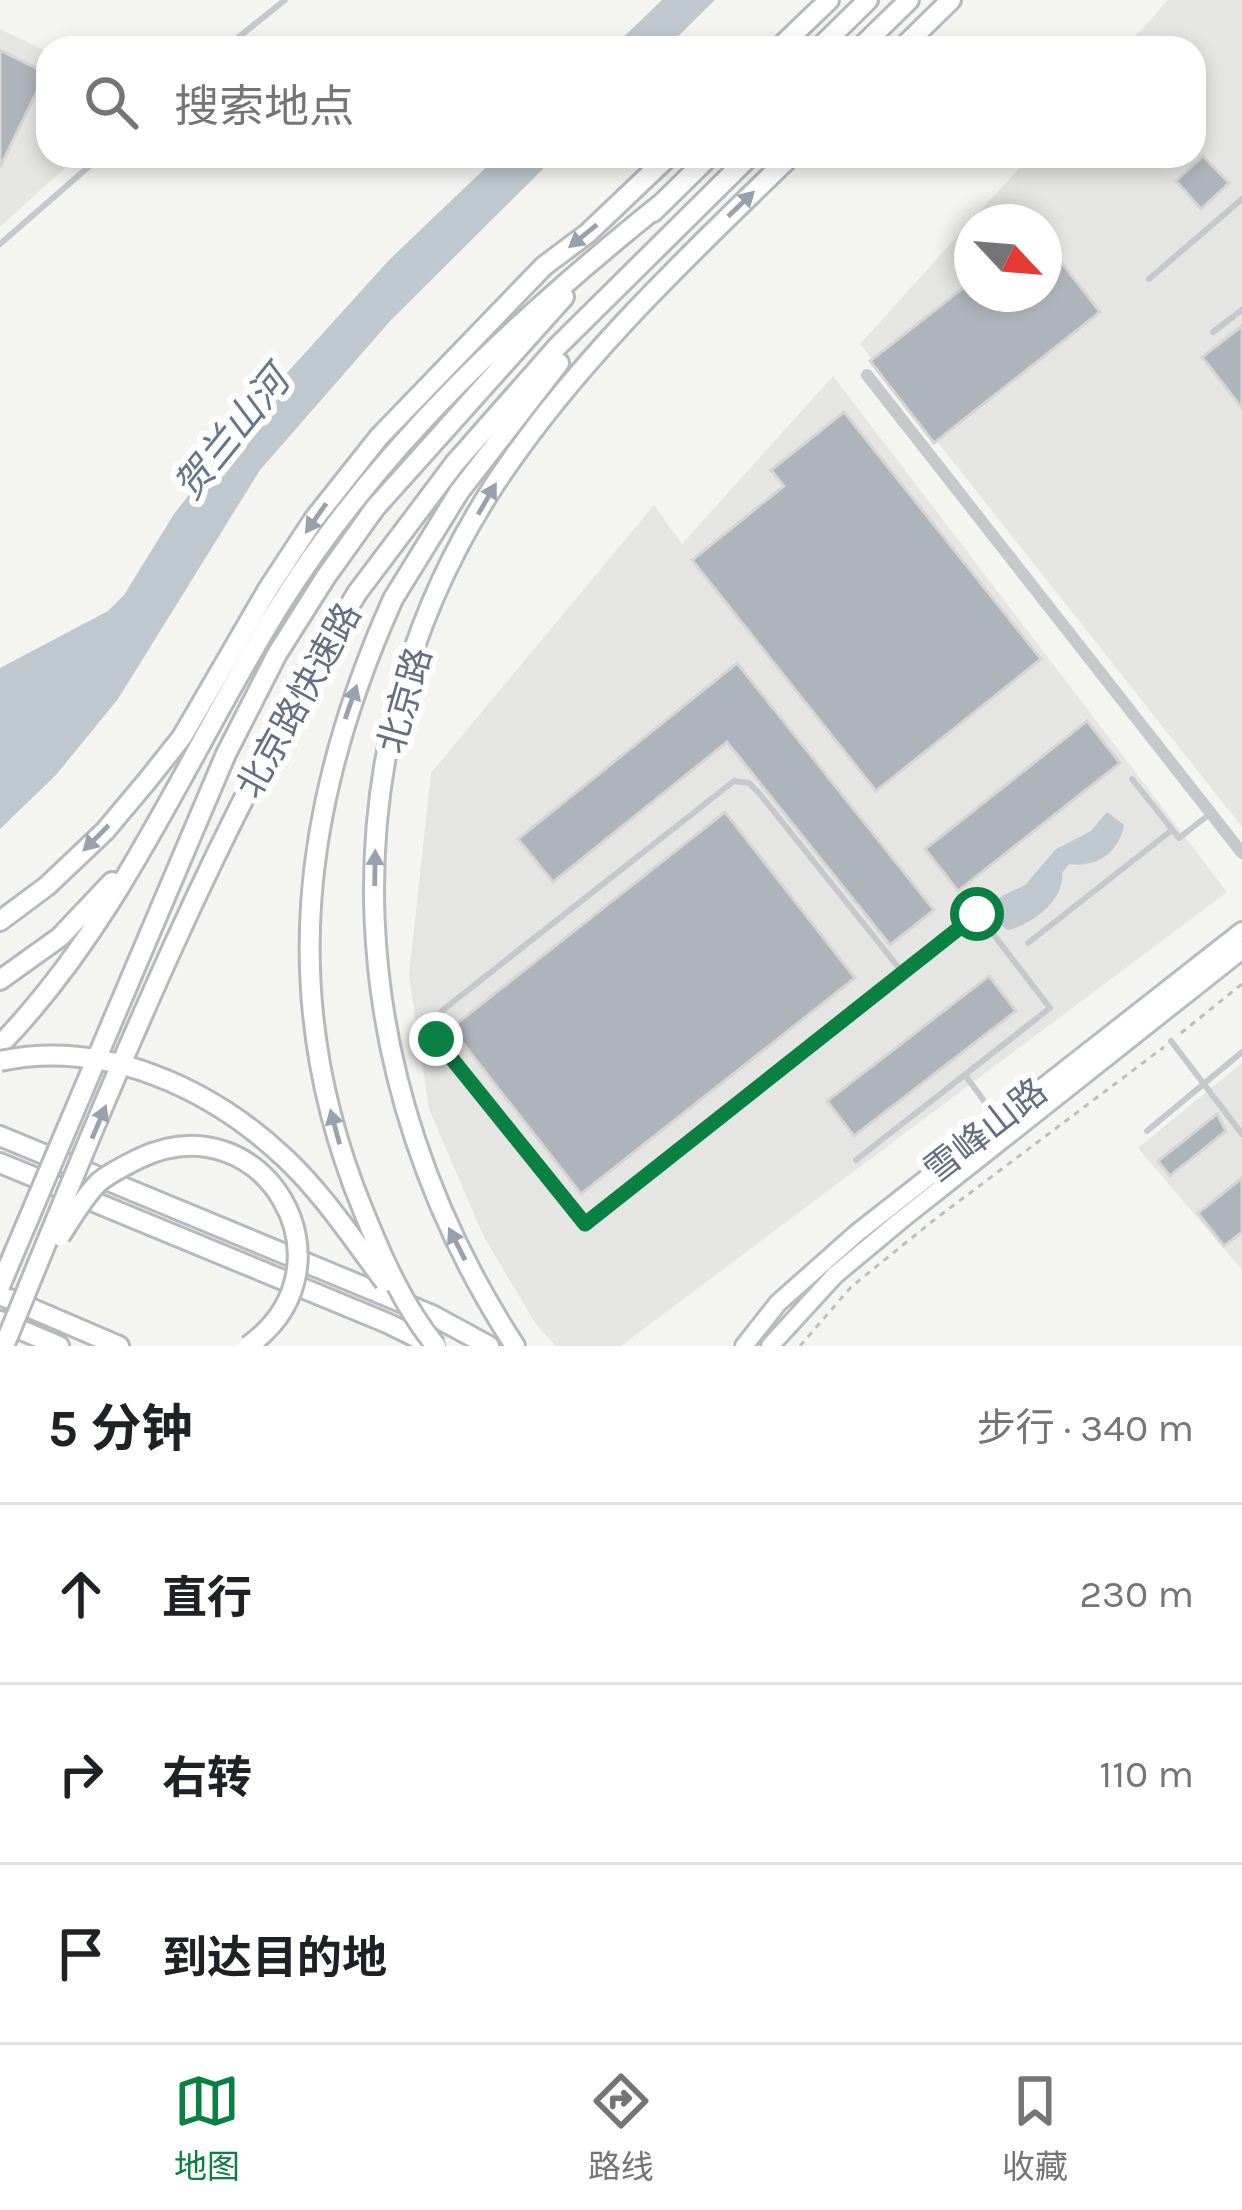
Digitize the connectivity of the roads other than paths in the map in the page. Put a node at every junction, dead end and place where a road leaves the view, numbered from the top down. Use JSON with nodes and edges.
{"nodes":[{"id":1,"x":285,"y":0,"type":"edge"},
{"id":2,"x":829,"y":0,"type":"edge"},
{"id":3,"x":868,"y":0,"type":"edge"},
{"id":4,"x":910,"y":0,"type":"edge"},
{"id":5,"x":951,"y":0,"type":"edge"},
{"id":6,"x":240,"y":36,"type":"edge"},
{"id":7,"x":792,"y":36,"type":"edge"},
{"id":8,"x":831,"y":36,"type":"edge"},
{"id":9,"x":872,"y":36,"type":"edge"},
{"id":10,"x":914,"y":36,"type":"edge"},
{"id":11,"x":87,"y":168,"type":"edge"},
{"id":12,"x":656,"y":168,"type":"edge"},
{"id":13,"x":698,"y":168,"type":"edge"},
{"id":14,"x":738,"y":168,"type":"edge"},
{"id":15,"x":778,"y":168,"type":"edge"},
{"id":16,"x":1242,"y":199,"type":"edge"},
{"id":17,"x":662,"y":203,"type":"junction"},
{"id":18,"x":0,"y":244,"type":"edge"},
{"id":19,"x":632,"y":273,"type":"junction"},
{"id":20,"x":1149,"y":279,"type":"dead end"},
{"id":21,"x":1242,"y":310,"type":"edge"},
{"id":22,"x":1213,"y":332,"type":"dead end"},
{"id":23,"x":867,"y":375,"type":"dead end"},
{"id":24,"x":1132,"y":779,"type":"dead end"},
{"id":25,"x":184,"y":780,"type":"junction"},
{"id":26,"x":1210,"y":813,"type":"junction"},
{"id":27,"x":1172,"y":830,"type":"junction"},
{"id":28,"x":1242,"y":853,"type":"edge"},
{"id":29,"x":0,"y":921,"type":"edge"},
{"id":30,"x":1242,"y":931,"type":"edge"},
{"id":31,"x":1028,"y":943,"type":"dead end"},
{"id":32,"x":1242,"y":950,"type":"edge"},
{"id":33,"x":903,"y":973,"type":"junction"},
{"id":34,"x":0,"y":980,"type":"edge"},
{"id":35,"x":1171,"y":1041,"type":"road end"},
{"id":36,"x":0,"y":1045,"type":"edge"},
{"id":37,"x":1242,"y":1052,"type":"edge"},
{"id":38,"x":0,"y":1061,"type":"edge"},
{"id":39,"x":965,"y":1075,"type":"junction"},
{"id":40,"x":1202,"y":1084,"type":"junction"},
{"id":41,"x":998,"y":1120,"type":"junction"},
{"id":42,"x":1147,"y":1131,"type":"dead end"},
{"id":43,"x":1242,"y":1134,"type":"edge"},
{"id":44,"x":0,"y":1136,"type":"edge"},
{"id":45,"x":856,"y":1160,"type":"dead end"},
{"id":46,"x":0,"y":1163,"type":"edge"},
{"id":47,"x":0,"y":1290,"type":"edge"},
{"id":48,"x":26,"y":1291,"type":"junction"},
{"id":49,"x":0,"y":1321,"type":"edge"},
{"id":50,"x":421,"y":1328,"type":"junction"},
{"id":51,"x":4,"y":1346,"type":"edge"},
{"id":52,"x":59,"y":1346,"type":"edge"},
{"id":53,"x":119,"y":1346,"type":"edge"},
{"id":54,"x":248,"y":1346,"type":"edge"},
{"id":55,"x":435,"y":1346,"type":"edge"},
{"id":56,"x":488,"y":1346,"type":"edge"},
{"id":57,"x":515,"y":1346,"type":"edge"},
{"id":58,"x":744,"y":1346,"type":"edge"},
{"id":59,"x":770,"y":1346,"type":"edge"}],
"edges":[{"from":1,"to":6,"type":"lane"},
{"from":2,"to":7,"type":"main road"},
{"from":3,"to":8,"type":"main road"},
{"from":4,"to":9,"type":"main road"},
{"from":5,"to":10,"type":"main road"},
{"from":11,"to":18,"type":"lane"},
{"from":12,"to":29,"type":"main road","one_way":true},
{"from":13,"to":17,"type":"main road","name":"北京路快速路"},
{"from":14,"to":19,"type":"main road","name":"北京路快速路"},
{"from":57,"to":15,"type":"main road","name":"北京路","one_way":true},
{"from":16,"to":20,"type":"lane"},
{"from":17,"to":25,"type":"main road"},
{"from":17,"to":47,"type":"main road","name":"北京路快速路","bridge":true},
{"from":48,"to":19,"type":"main road","name":"北京路快速路","one_way":true,"bridge":true},
{"from":50,"to":19,"type":"main road","one_way":true,"bridge":true},
{"from":21,"to":22,"type":"lane"},
{"from":23,"to":26,"type":"street"},
{"from":24,"to":27,"type":"lane"},
{"from":25,"to":34,"type":"main road"},
{"from":25,"to":36,"type":"main road"},
{"from":26,"to":27,"type":"lane"},
{"from":26,"to":28,"type":"street"},
{"from":27,"to":31,"type":"lane"},
{"from":30,"to":41,"type":"main road","name":"雪峰山路"},
{"from":32,"to":59,"type":"main road","name":"雪峰山路"},
{"from":33,"to":33,"type":"lane"},
{"from":33,"to":39,"type":"lane"},
{"from":35,"to":40,"type":"lane"},
{"from":37,"to":40,"type":"lane"},
{"from":38,"to":50,"type":"main road","bridge":true},
{"from":39,"to":41,"type":"lane"},
{"from":39,"to":45,"type":"lane"},
{"from":40,"to":42,"type":"lane"},
{"from":40,"to":43,"type":"lane"},
{"from":41,"to":58,"type":"main road","name":"雪峰山路"},
{"from":44,"to":56,"type":"main road"},
{"from":46,"to":55,"type":"main road"},
{"from":47,"to":53,"type":"main road"},
{"from":48,"to":51,"type":"main road","name":"北京路快速路","bridge":true},
{"from":48,"to":54,"type":"main road","bridge":true},
{"from":49,"to":52,"type":"main road"},
{"from":50,"to":55,"type":"main road","bridge":true}]}
